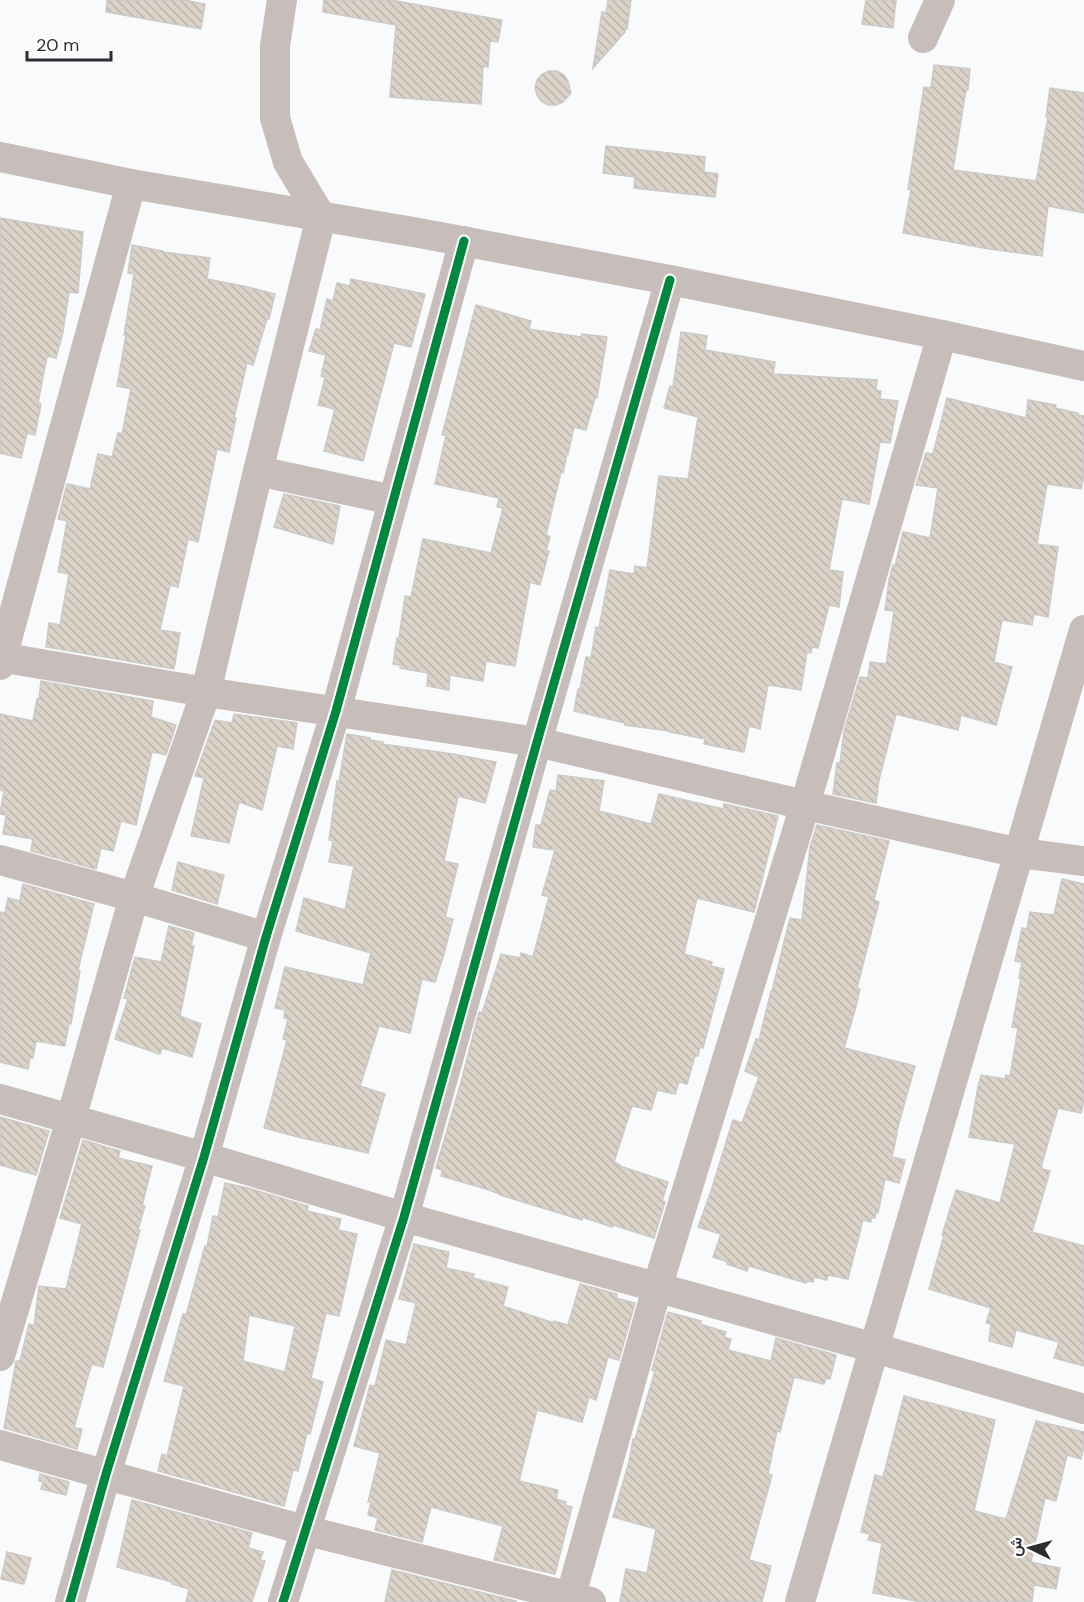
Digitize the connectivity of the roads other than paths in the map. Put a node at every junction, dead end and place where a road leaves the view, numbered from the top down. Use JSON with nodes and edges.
{"nodes":[{"id":1,"x":282,"y":0,"type":"edge"},
{"id":2,"x":940,"y":0,"type":"edge"},
{"id":3,"x":923,"y":38,"type":"dead end"},
{"id":4,"x":0,"y":157,"type":"edge"},
{"id":5,"x":131,"y":184,"type":"junction"},
{"id":6,"x":321,"y":217,"type":"junction"},
{"id":7,"x":464,"y":242,"type":"junction"},
{"id":8,"x":670,"y":280,"type":"junction"},
{"id":9,"x":942,"y":335,"type":"junction"},
{"id":10,"x":1084,"y":366,"type":"edge"},
{"id":11,"x":258,"y":471,"type":"junction"},
{"id":12,"x":393,"y":500,"type":"junction"},
{"id":13,"x":1084,"y":630,"type":"edge"},
{"id":14,"x":1,"y":660,"type":"edge"},
{"id":15,"x":206,"y":692,"type":"junction"},
{"id":16,"x":336,"y":711,"type":"junction"},
{"id":17,"x":537,"y":741,"type":"junction"},
{"id":18,"x":805,"y":805,"type":"junction"},
{"id":19,"x":1020,"y":853,"type":"junction"},
{"id":20,"x":0,"y":860,"type":"edge"},
{"id":21,"x":1084,"y":861,"type":"edge"},
{"id":22,"x":134,"y":897,"type":"junction"},
{"id":23,"x":266,"y":937,"type":"junction"},
{"id":24,"x":0,"y":1099,"type":"edge"},
{"id":25,"x":71,"y":1119,"type":"junction"},
{"id":26,"x":204,"y":1157,"type":"junction"},
{"id":27,"x":405,"y":1217,"type":"junction"},
{"id":28,"x":657,"y":1288,"type":"junction"},
{"id":29,"x":875,"y":1348,"type":"junction"},
{"id":30,"x":0,"y":1356,"type":"edge"},
{"id":31,"x":1084,"y":1409,"type":"edge"},
{"id":32,"x":0,"y":1444,"type":"edge"},
{"id":33,"x":106,"y":1474,"type":"junction"},
{"id":34,"x":304,"y":1530,"type":"junction"},
{"id":35,"x":577,"y":1600,"type":"edge"},
{"id":36,"x":70,"y":1602,"type":"edge"},
{"id":37,"x":283,"y":1602,"type":"edge"},
{"id":38,"x":800,"y":1602,"type":"edge"}],
"edges":[{"from":1,"to":6,"type":"street"},
{"from":2,"to":3,"type":"street"},
{"from":4,"to":5,"type":"street"},
{"from":5,"to":6,"type":"street"},
{"from":5,"to":14,"type":"street"},
{"from":6,"to":7,"type":"street"},
{"from":6,"to":11,"type":"street"},
{"from":7,"to":8,"type":"street"},
{"from":7,"to":12,"type":"street"},
{"from":8,"to":9,"type":"street"},
{"from":8,"to":17,"type":"street"},
{"from":9,"to":10,"type":"street"},
{"from":9,"to":18,"type":"street"},
{"from":11,"to":12,"type":"street"},
{"from":11,"to":15,"type":"street"},
{"from":12,"to":16,"type":"street"},
{"from":13,"to":19,"type":"street"},
{"from":14,"to":15,"type":"street"},
{"from":15,"to":16,"type":"street"},
{"from":15,"to":22,"type":"street"},
{"from":16,"to":17,"type":"street"},
{"from":16,"to":23,"type":"street"},
{"from":17,"to":18,"type":"street"},
{"from":17,"to":27,"type":"street"},
{"from":18,"to":19,"type":"street"},
{"from":18,"to":28,"type":"street"},
{"from":19,"to":21,"type":"street"},
{"from":19,"to":29,"type":"street"},
{"from":20,"to":22,"type":"street"},
{"from":22,"to":23,"type":"street"},
{"from":22,"to":25,"type":"street"},
{"from":23,"to":26,"type":"street"},
{"from":24,"to":25,"type":"street"},
{"from":25,"to":26,"type":"street"},
{"from":25,"to":30,"type":"street"},
{"from":26,"to":27,"type":"street"},
{"from":26,"to":33,"type":"street"},
{"from":27,"to":28,"type":"street"},
{"from":27,"to":34,"type":"street"},
{"from":28,"to":29,"type":"street"},
{"from":28,"to":35,"type":"street"},
{"from":29,"to":31,"type":"street"},
{"from":29,"to":38,"type":"street"},
{"from":32,"to":33,"type":"street"},
{"from":33,"to":34,"type":"street"},
{"from":33,"to":36,"type":"street"},
{"from":34,"to":35,"type":"street"},
{"from":34,"to":37,"type":"street"}]}
